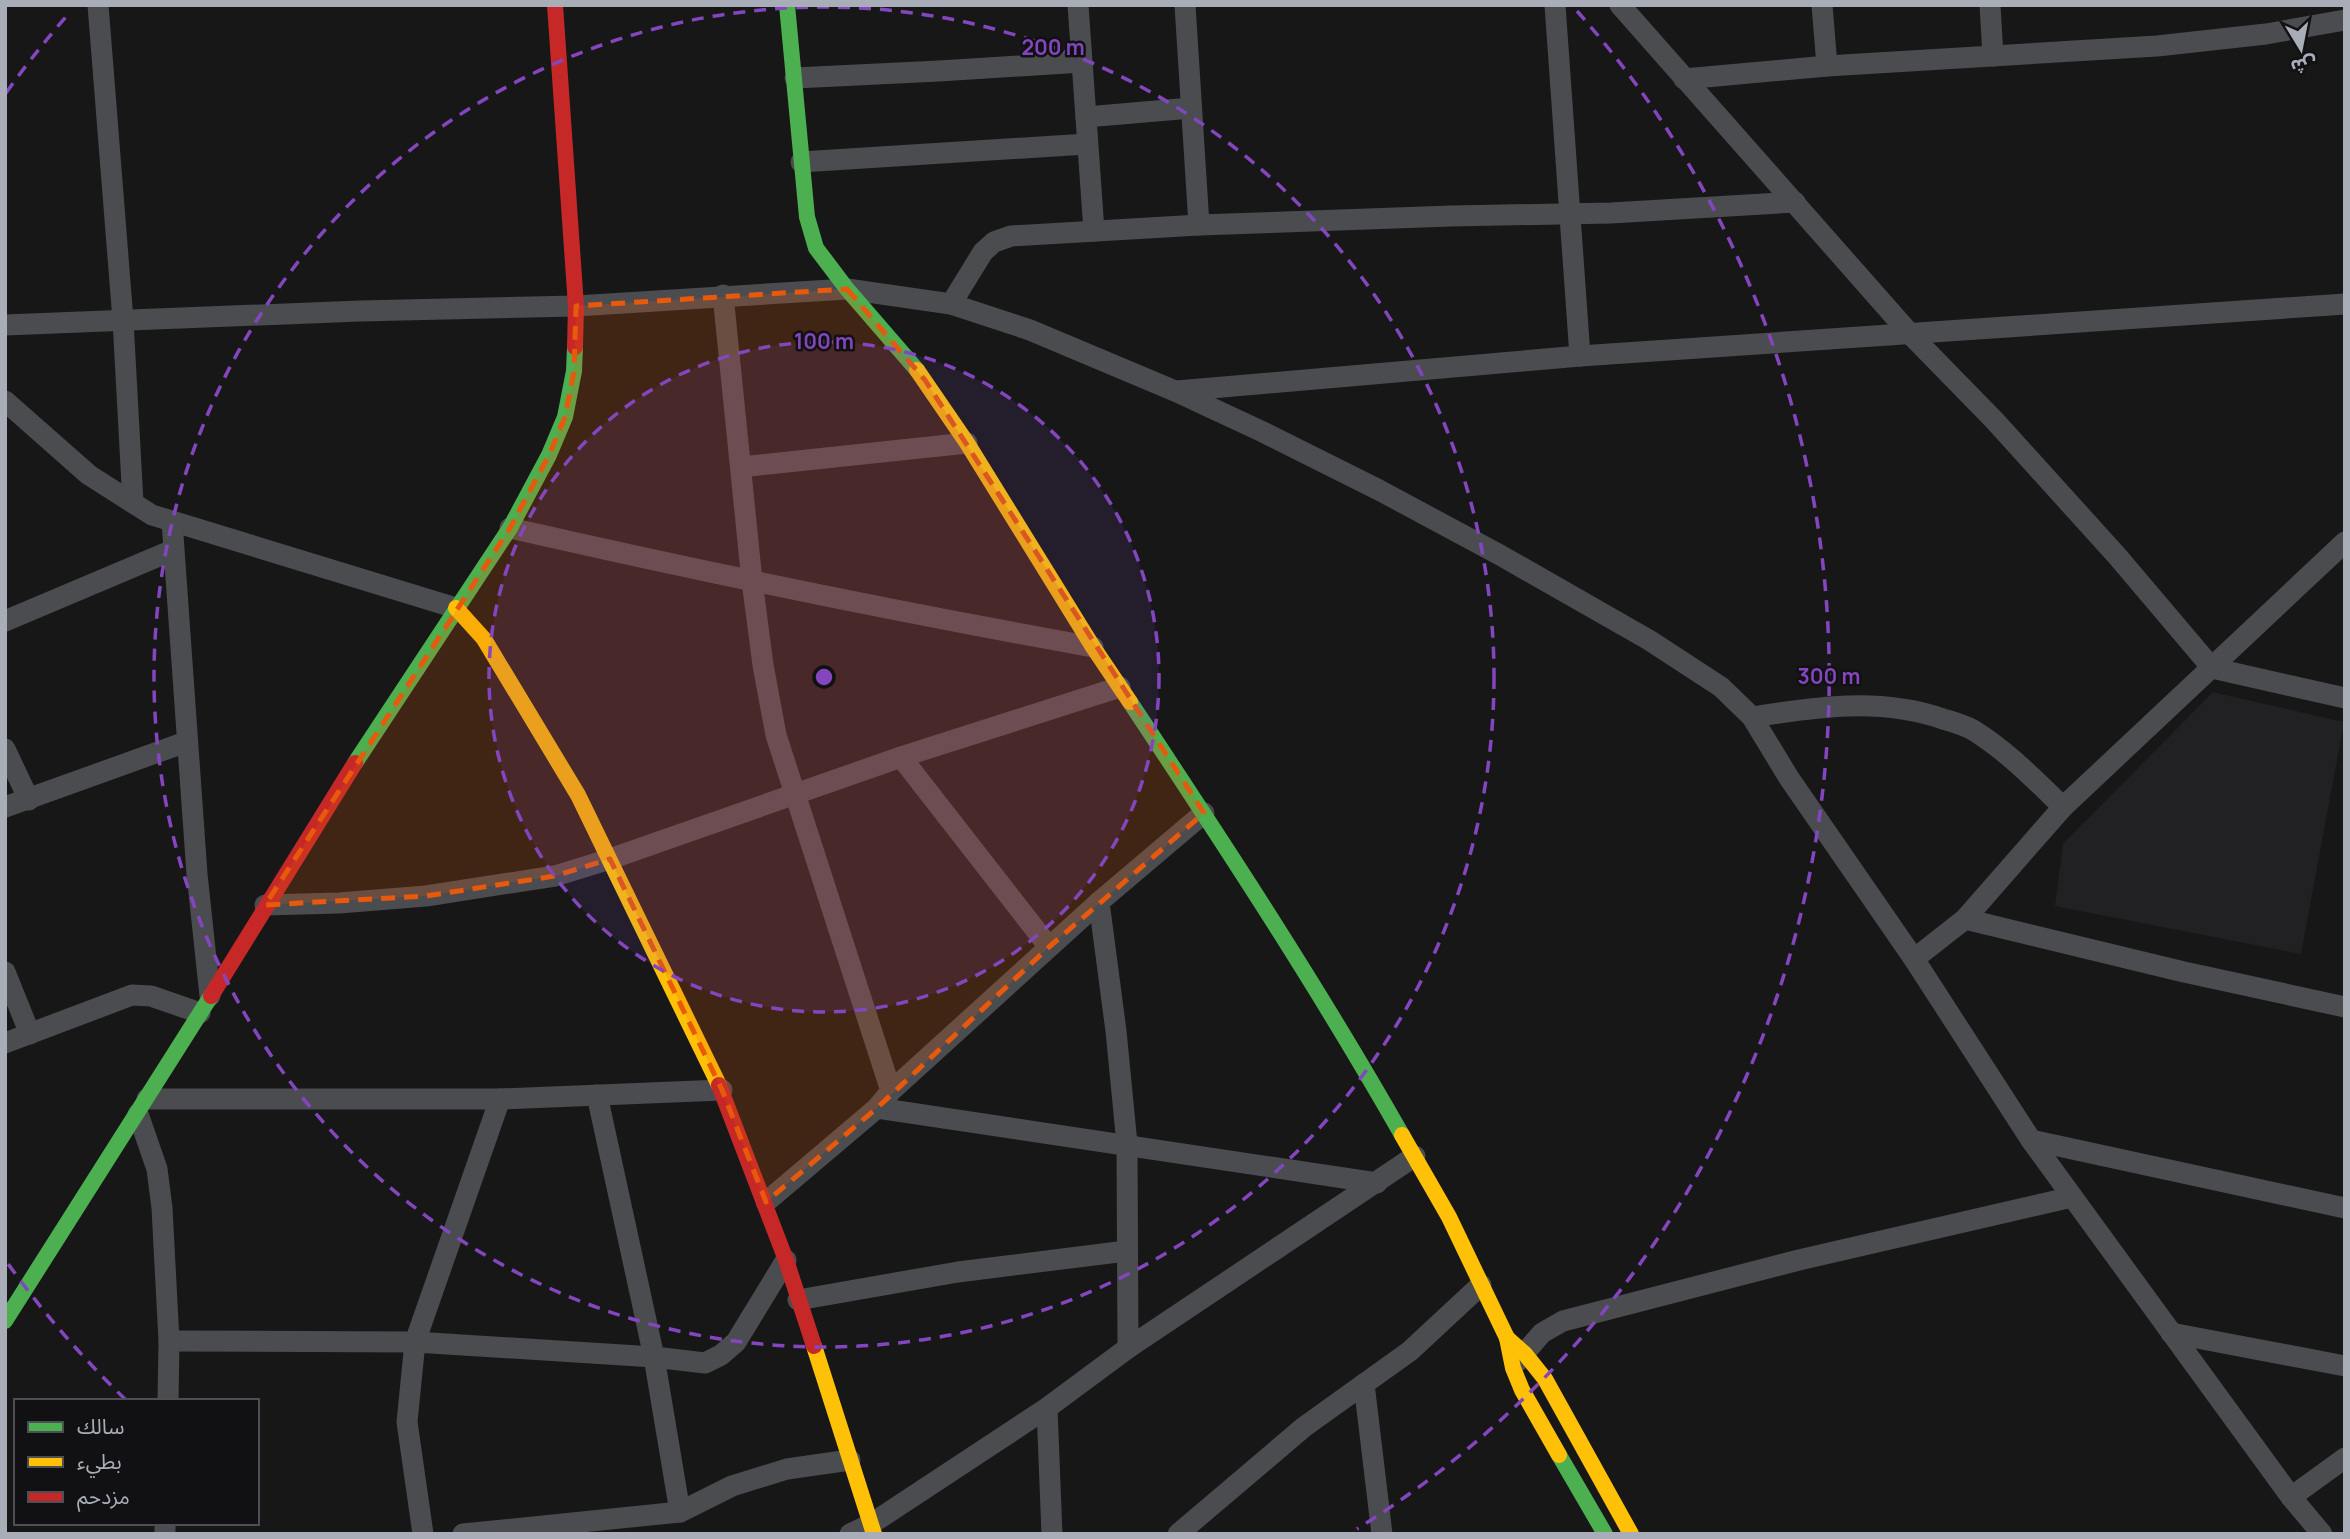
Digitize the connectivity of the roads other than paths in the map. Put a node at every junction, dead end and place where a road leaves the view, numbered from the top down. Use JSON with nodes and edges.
{"nodes":[{"id":1,"x":97,"y":5,"type":"edge"},
{"id":2,"x":555,"y":5,"type":"edge"},
{"id":3,"x":787,"y":5,"type":"edge"},
{"id":4,"x":1078,"y":5,"type":"edge"},
{"id":5,"x":1185,"y":5,"type":"edge"},
{"id":6,"x":1555,"y":5,"type":"edge"},
{"id":7,"x":1620,"y":5,"type":"edge"},
{"id":8,"x":1822,"y":5,"type":"edge"},
{"id":9,"x":1990,"y":5,"type":"edge"},
{"id":10,"x":2345,"y":20,"type":"edge"},
{"id":11,"x":1993,"y":56,"type":"junction"},
{"id":12,"x":1082,"y":62,"type":"junction"},
{"id":13,"x":1827,"y":66,"type":"junction"},
{"id":14,"x":794,"y":78,"type":"junction"},
{"id":15,"x":1684,"y":79,"type":"junction"},
{"id":16,"x":1191,"y":108,"type":"junction"},
{"id":17,"x":1086,"y":117,"type":"junction"},
{"id":18,"x":1087,"y":144,"type":"junction"},
{"id":19,"x":801,"y":162,"type":"junction"},
{"id":20,"x":1795,"y":202,"type":"junction"},
{"id":21,"x":1570,"y":213,"type":"junction"},
{"id":22,"x":1199,"y":226,"type":"junction"},
{"id":23,"x":1094,"y":231,"type":"junction"},
{"id":24,"x":847,"y":289,"type":"junction"},
{"id":25,"x":723,"y":295,"type":"junction"},
{"id":26,"x":951,"y":304,"type":"junction"},
{"id":27,"x":2345,"y":304,"type":"edge"},
{"id":28,"x":576,"y":306,"type":"junction"},
{"id":29,"x":123,"y":320,"type":"junction"},
{"id":30,"x":5,"y":325,"type":"edge"},
{"id":31,"x":1912,"y":335,"type":"junction"},
{"id":32,"x":1580,"y":356,"type":"junction"},
{"id":33,"x":1175,"y":391,"type":"junction"},
{"id":34,"x":5,"y":401,"type":"edge"},
{"id":35,"x":967,"y":443,"type":"junction"},
{"id":36,"x":741,"y":467,"type":"junction"},
{"id":37,"x":133,"y":503,"type":"junction"},
{"id":38,"x":172,"y":521,"type":"junction"},
{"id":39,"x":510,"y":528,"type":"junction"},
{"id":40,"x":2345,"y":542,"type":"edge"},
{"id":41,"x":173,"y":550,"type":"junction"},
{"id":42,"x":752,"y":581,"type":"junction"},
{"id":43,"x":456,"y":608,"type":"junction"},
{"id":44,"x":5,"y":621,"type":"edge"},
{"id":45,"x":1093,"y":647,"type":"junction"},
{"id":46,"x":2211,"y":668,"type":"junction"},
{"id":47,"x":1120,"y":687,"type":"junction"},
{"id":48,"x":2345,"y":698,"type":"edge"},
{"id":49,"x":1752,"y":717,"type":"junction"},
{"id":50,"x":186,"y":742,"type":"junction"},
{"id":51,"x":5,"y":749,"type":"edge"},
{"id":52,"x":901,"y":757,"type":"junction"},
{"id":53,"x":794,"y":794,"type":"junction"},
{"id":54,"x":29,"y":800,"type":"junction"},
{"id":55,"x":5,"y":807,"type":"edge"},
{"id":56,"x":2063,"y":807,"type":"junction"},
{"id":57,"x":1205,"y":813,"type":"junction"},
{"id":58,"x":610,"y":859,"type":"junction"},
{"id":59,"x":1099,"y":902,"type":"junction"},
{"id":60,"x":265,"y":905,"type":"junction"},
{"id":61,"x":1965,"y":919,"type":"junction"},
{"id":62,"x":1049,"y":947,"type":"junction"},
{"id":63,"x":1914,"y":960,"type":"junction"},
{"id":64,"x":5,"y":972,"type":"edge"},
{"id":65,"x":205,"y":1004,"type":"junction"},
{"id":66,"x":2345,"y":1007,"type":"edge"},
{"id":67,"x":30,"y":1034,"type":"junction"},
{"id":68,"x":5,"y":1043,"type":"edge"},
{"id":69,"x":722,"y":1090,"type":"junction"},
{"id":70,"x":891,"y":1091,"type":"junction"},
{"id":71,"x":597,"y":1095,"type":"junction"},
{"id":72,"x":500,"y":1099,"type":"junction"},
{"id":73,"x":143,"y":1107,"type":"junction"},
{"id":74,"x":877,"y":1108,"type":"junction"},
{"id":75,"x":2031,"y":1140,"type":"junction"},
{"id":76,"x":1127,"y":1144,"type":"junction"},
{"id":77,"x":1415,"y":1156,"type":"junction"},
{"id":78,"x":1377,"y":1183,"type":"junction"},
{"id":79,"x":2072,"y":1197,"type":"junction"},
{"id":80,"x":766,"y":1202,"type":"junction"},
{"id":81,"x":2345,"y":1208,"type":"edge"},
{"id":82,"x":1126,"y":1251,"type":"junction"},
{"id":83,"x":786,"y":1260,"type":"junction"},
{"id":84,"x":1481,"y":1285,"type":"junction"},
{"id":85,"x":798,"y":1300,"type":"junction"},
{"id":86,"x":5,"y":1321,"type":"edge"},
{"id":87,"x":2171,"y":1333,"type":"junction"},
{"id":88,"x":169,"y":1341,"type":"junction"},
{"id":89,"x":415,"y":1342,"type":"junction"},
{"id":90,"x":1128,"y":1348,"type":"junction"},
{"id":91,"x":654,"y":1357,"type":"junction"},
{"id":92,"x":1519,"y":1361,"type":"junction"},
{"id":93,"x":2345,"y":1366,"type":"edge"},
{"id":94,"x":1364,"y":1384,"type":"junction"},
{"id":95,"x":168,"y":1399,"type":"edge"},
{"id":96,"x":1047,"y":1408,"type":"junction"},
{"id":97,"x":2345,"y":1458,"type":"edge"},
{"id":98,"x":850,"y":1460,"type":"junction"},
{"id":99,"x":2291,"y":1497,"type":"junction"},
{"id":100,"x":680,"y":1512,"type":"junction"},
{"id":101,"x":873,"y":1529,"type":"edge"},
{"id":102,"x":423,"y":1534,"type":"edge"},
{"id":103,"x":463,"y":1534,"type":"edge"},
{"id":104,"x":850,"y":1534,"type":"edge"},
{"id":105,"x":1052,"y":1534,"type":"edge"},
{"id":106,"x":1178,"y":1534,"type":"edge"},
{"id":107,"x":1382,"y":1534,"type":"edge"},
{"id":108,"x":1605,"y":1534,"type":"edge"},
{"id":109,"x":1632,"y":1534,"type":"edge"},
{"id":110,"x":2322,"y":1534,"type":"edge"}],
"edges":[{"from":1,"to":29,"type":"street"},
{"from":2,"to":28,"type":"street"},
{"from":3,"to":14,"type":"street"},
{"from":4,"to":12,"type":"street"},
{"from":5,"to":16,"type":"street"},
{"from":6,"to":21,"type":"street"},
{"from":7,"to":15,"type":"street"},
{"from":8,"to":13,"type":"street"},
{"from":9,"to":11,"type":"street"},
{"from":10,"to":11,"type":"street"},
{"from":11,"to":13,"type":"street"},
{"from":12,"to":14,"type":"street"},
{"from":12,"to":17,"type":"street"},
{"from":13,"to":15,"type":"street"},
{"from":14,"to":19,"type":"street"},
{"from":15,"to":20,"type":"street"},
{"from":16,"to":17,"type":"street"},
{"from":16,"to":22,"type":"street"},
{"from":17,"to":18,"type":"street"},
{"from":18,"to":19,"type":"street"},
{"from":18,"to":23,"type":"street"},
{"from":19,"to":24,"type":"street"},
{"from":20,"to":21,"type":"street"},
{"from":20,"to":31,"type":"street"},
{"from":21,"to":22,"type":"street"},
{"from":21,"to":32,"type":"street"},
{"from":22,"to":23,"type":"street"},
{"from":23,"to":26,"type":"street"},
{"from":24,"to":25,"type":"street"},
{"from":24,"to":26,"type":"street"},
{"from":24,"to":35,"type":"street"},
{"from":25,"to":28,"type":"street"},
{"from":25,"to":36,"type":"street"},
{"from":26,"to":33,"type":"street"},
{"from":27,"to":31,"type":"street"},
{"from":28,"to":29,"type":"street"},
{"from":28,"to":39,"type":"street"},
{"from":29,"to":30,"type":"street"},
{"from":29,"to":37,"type":"street"},
{"from":31,"to":32,"type":"street"},
{"from":31,"to":46,"type":"street"},
{"from":32,"to":33,"type":"street"},
{"from":33,"to":49,"type":"street"},
{"from":34,"to":37,"type":"street"},
{"from":35,"to":36,"type":"street"},
{"from":35,"to":45,"type":"street"},
{"from":36,"to":42,"type":"street"},
{"from":37,"to":38,"type":"street"},
{"from":38,"to":41,"type":"street"},
{"from":38,"to":43,"type":"street"},
{"from":39,"to":42,"type":"street"},
{"from":39,"to":43,"type":"street"},
{"from":40,"to":46,"type":"street"},
{"from":41,"to":44,"type":"street"},
{"from":41,"to":50,"type":"street"},
{"from":42,"to":45,"type":"street"},
{"from":42,"to":53,"type":"street"},
{"from":43,"to":58,"type":"street"},
{"from":43,"to":60,"type":"street"},
{"from":45,"to":47,"type":"street"},
{"from":46,"to":48,"type":"street"},
{"from":46,"to":56,"type":"street"},
{"from":47,"to":52,"type":"street"},
{"from":47,"to":57,"type":"street"},
{"from":49,"to":56,"type":"street"},
{"from":49,"to":63,"type":"street"},
{"from":50,"to":54,"type":"street"},
{"from":50,"to":65,"type":"street"},
{"from":51,"to":54,"type":"street"},
{"from":52,"to":53,"type":"street"},
{"from":52,"to":62,"type":"street"},
{"from":53,"to":58,"type":"street"},
{"from":53,"to":70,"type":"street"},
{"from":54,"to":55,"type":"street"},
{"from":56,"to":61,"type":"street"},
{"from":57,"to":59,"type":"street"},
{"from":57,"to":77,"type":"street"},
{"from":58,"to":60,"type":"street"},
{"from":58,"to":69,"type":"street"},
{"from":59,"to":62,"type":"street"},
{"from":59,"to":76,"type":"street"},
{"from":60,"to":65,"type":"street"},
{"from":61,"to":63,"type":"street"},
{"from":61,"to":66,"type":"street"},
{"from":62,"to":70,"type":"street"},
{"from":63,"to":75,"type":"street"},
{"from":64,"to":67,"type":"street"},
{"from":65,"to":67,"type":"street"},
{"from":65,"to":73,"type":"street"},
{"from":67,"to":68,"type":"street"},
{"from":69,"to":71,"type":"street"},
{"from":69,"to":80,"type":"street"},
{"from":70,"to":74,"type":"street"},
{"from":71,"to":72,"type":"street"},
{"from":71,"to":91,"type":"street"},
{"from":72,"to":73,"type":"street"},
{"from":72,"to":89,"type":"street"},
{"from":73,"to":86,"type":"street"},
{"from":73,"to":88,"type":"street"},
{"from":74,"to":76,"type":"street"},
{"from":74,"to":80,"type":"street"},
{"from":75,"to":79,"type":"street"},
{"from":75,"to":81,"type":"street"},
{"from":76,"to":78,"type":"street"},
{"from":76,"to":82,"type":"street"},
{"from":77,"to":78,"type":"street"},
{"from":77,"to":84,"type":"street"},
{"from":78,"to":90,"type":"street"},
{"from":79,"to":87,"type":"street"},
{"from":79,"to":92,"type":"street"},
{"from":80,"to":83,"type":"street"},
{"from":82,"to":85,"type":"street"},
{"from":82,"to":90,"type":"street"},
{"from":83,"to":85,"type":"street"},
{"from":83,"to":91,"type":"street"},
{"from":84,"to":92,"type":"street"},
{"from":84,"to":94,"type":"street"},
{"from":85,"to":98,"type":"street"},
{"from":87,"to":93,"type":"street"},
{"from":87,"to":99,"type":"street"},
{"from":88,"to":89,"type":"street"},
{"from":88,"to":95,"type":"street"},
{"from":89,"to":91,"type":"street"},
{"from":89,"to":102,"type":"street"},
{"from":90,"to":96,"type":"street"},
{"from":91,"to":100,"type":"street"},
{"from":92,"to":108,"type":"street"},
{"from":92,"to":109,"type":"street"},
{"from":94,"to":106,"type":"street"},
{"from":94,"to":107,"type":"street"},
{"from":96,"to":101,"type":"street"},
{"from":96,"to":105,"type":"street"},
{"from":97,"to":99,"type":"street"},
{"from":98,"to":100,"type":"street"},
{"from":98,"to":101,"type":"street"},
{"from":99,"to":110,"type":"street"},
{"from":100,"to":103,"type":"street"},
{"from":101,"to":104,"type":"street"}]}
